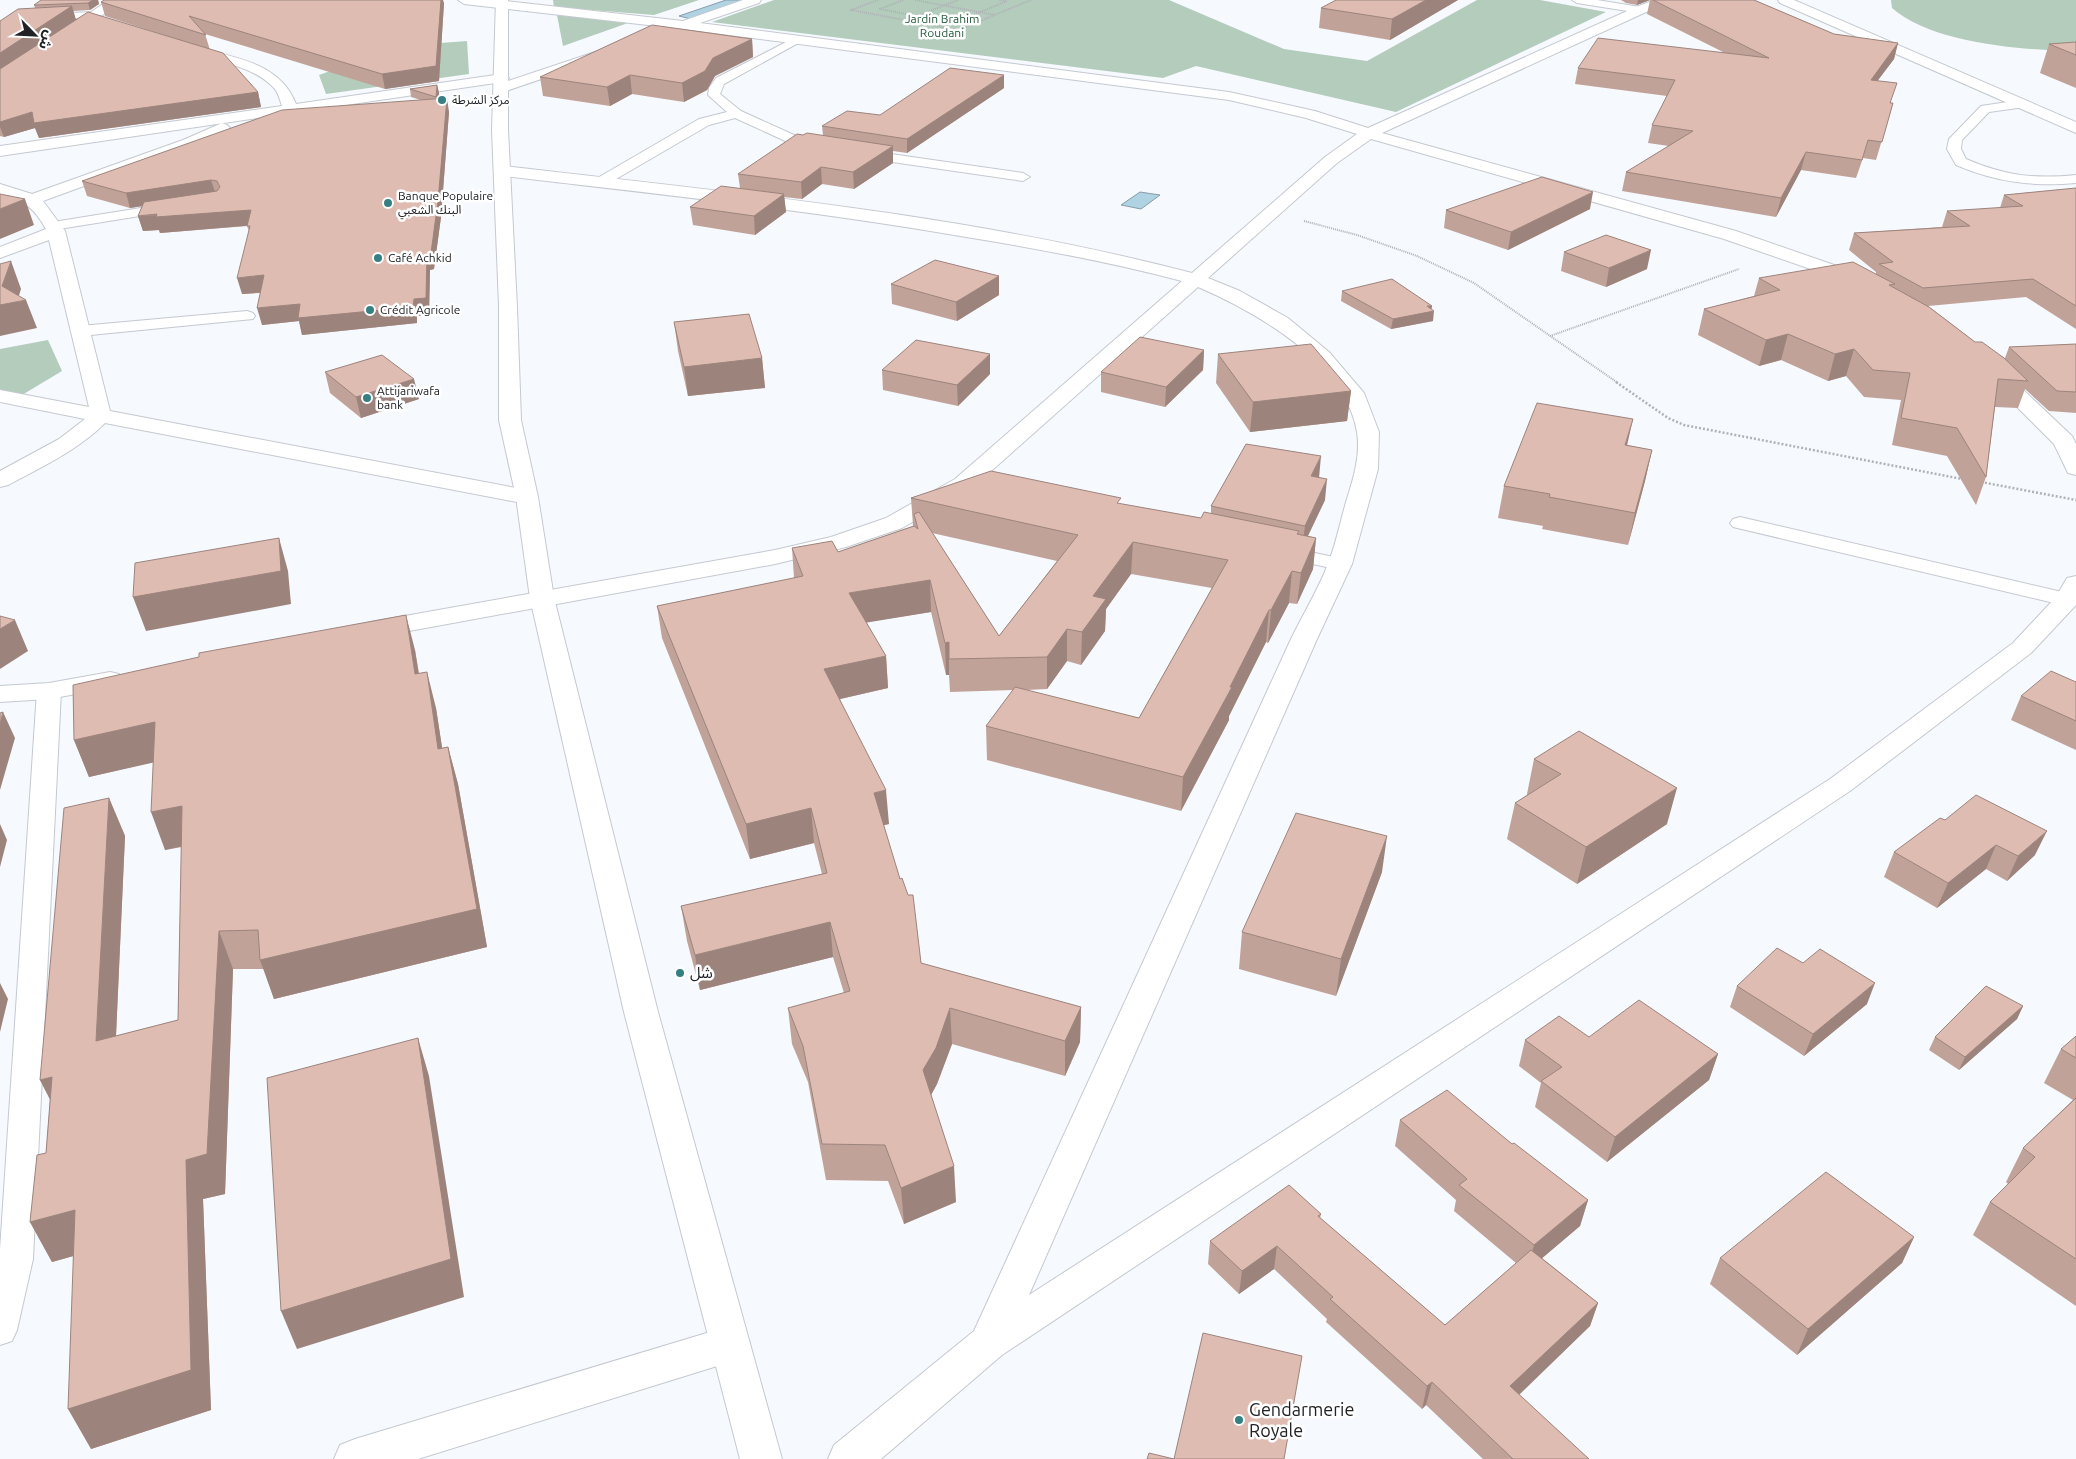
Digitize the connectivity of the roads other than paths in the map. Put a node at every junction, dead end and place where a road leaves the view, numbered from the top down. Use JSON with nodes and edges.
{"nodes":[{"id":1,"x":117,"y":0,"type":"edge"},
{"id":2,"x":464,"y":0,"type":"edge"},
{"id":3,"x":718,"y":0,"type":"edge"},
{"id":4,"x":755,"y":0,"type":"edge"},
{"id":5,"x":1577,"y":0,"type":"edge"},
{"id":6,"x":1666,"y":0,"type":"edge"},
{"id":7,"x":1784,"y":0,"type":"edge"},
{"id":8,"x":502,"y":3,"type":"edge"},
{"id":9,"x":1640,"y":10,"type":"junction"},
{"id":10,"x":93,"y":16,"type":"junction"},
{"id":11,"x":35,"y":17,"type":"edge"},
{"id":12,"x":110,"y":24,"type":"edge"},
{"id":13,"x":683,"y":25,"type":"junction"},
{"id":14,"x":654,"y":28,"type":"junction"},
{"id":15,"x":626,"y":31,"type":"dead end"},
{"id":16,"x":796,"y":40,"type":"junction"},
{"id":17,"x":50,"y":46,"type":"edge"},
{"id":18,"x":185,"y":48,"type":"edge"},
{"id":19,"x":610,"y":50,"type":"edge"},
{"id":20,"x":504,"y":77,"type":"junction"},
{"id":21,"x":2021,"y":104,"type":"junction"},
{"id":22,"x":290,"y":108,"type":"junction"},
{"id":23,"x":736,"y":114,"type":"junction"},
{"id":24,"x":245,"y":115,"type":"junction"},
{"id":25,"x":2076,"y":128,"type":"edge"},
{"id":26,"x":1369,"y":133,"type":"junction"},
{"id":27,"x":0,"y":151,"type":"edge"},
{"id":28,"x":503,"y":171,"type":"junction"},
{"id":29,"x":1023,"y":177,"type":"dead end"},
{"id":30,"x":2076,"y":179,"type":"edge"},
{"id":31,"x":599,"y":183,"type":"junction"},
{"id":32,"x":0,"y":189,"type":"edge"},
{"id":33,"x":33,"y":199,"type":"junction"},
{"id":34,"x":187,"y":205,"type":"edge"},
{"id":35,"x":54,"y":228,"type":"junction"},
{"id":36,"x":0,"y":254,"type":"edge"},
{"id":37,"x":1195,"y":279,"type":"junction"},
{"id":38,"x":1874,"y":292,"type":"edge"},
{"id":39,"x":247,"y":316,"type":"dead end"},
{"id":40,"x":80,"y":331,"type":"junction"},
{"id":41,"x":1982,"y":363,"type":"edge"},
{"id":42,"x":0,"y":396,"type":"edge"},
{"id":43,"x":101,"y":415,"type":"junction"},
{"id":44,"x":2076,"y":468,"type":"edge"},
{"id":45,"x":0,"y":480,"type":"edge"},
{"id":46,"x":527,"y":497,"type":"junction"},
{"id":47,"x":1740,"y":523,"type":"dead end"},
{"id":48,"x":1262,"y":548,"type":"edge"},
{"id":49,"x":1340,"y":564,"type":"junction"},
{"id":50,"x":2071,"y":591,"type":"edge"},
{"id":51,"x":542,"y":598,"type":"junction"},
{"id":52,"x":349,"y":634,"type":"edge"},
{"id":53,"x":127,"y":676,"type":"edge"},
{"id":54,"x":50,"y":691,"type":"junction"},
{"id":55,"x":0,"y":694,"type":"edge"},
{"id":56,"x":8,"y":1262,"type":"edge"},
{"id":57,"x":0,"y":1330,"type":"edge"},
{"id":58,"x":988,"y":1343,"type":"junction"},
{"id":59,"x":730,"y":1344,"type":"junction"},
{"id":60,"x":355,"y":1459,"type":"edge"},
{"id":61,"x":761,"y":1459,"type":"edge"},
{"id":62,"x":849,"y":1459,"type":"edge"}],
"edges":[{"from":1,"to":10,"type":"street"},
{"from":2,"to":8,"type":"street"},
{"from":3,"to":14,"type":"street"},
{"from":4,"to":13,"type":"street"},
{"from":5,"to":9,"type":"lane"},
{"from":6,"to":9,"type":"street"},
{"from":7,"to":21,"type":"street"},
{"from":8,"to":14,"type":"street"},
{"from":8,"to":20,"type":"street"},
{"from":9,"to":26,"type":"street"},
{"from":10,"to":11,"type":"lane"},
{"from":10,"to":12,"type":"street"},
{"from":10,"to":17,"type":"street"},
{"from":13,"to":14,"type":"street"},
{"from":13,"to":16,"type":"street"},
{"from":14,"to":15,"type":"street"},
{"from":16,"to":23,"type":"lane"},
{"from":16,"to":26,"type":"street"},
{"from":18,"to":22,"type":"street"},
{"from":19,"to":20,"type":"street"},
{"from":20,"to":22,"type":"street"},
{"from":20,"to":28,"type":"street"},
{"from":21,"to":25,"type":"street"},
{"from":21,"to":30,"type":"lane"},
{"from":22,"to":24,"type":"street"},
{"from":23,"to":29,"type":"lane"},
{"from":23,"to":31,"type":"lane"},
{"from":24,"to":27,"type":"street"},
{"from":24,"to":33,"type":"street"},
{"from":26,"to":37,"type":"street"},
{"from":26,"to":38,"type":"street"},
{"from":28,"to":31,"type":"street"},
{"from":28,"to":46,"type":"street"},
{"from":31,"to":37,"type":"street"},
{"from":32,"to":33,"type":"street"},
{"from":33,"to":35,"type":"street"},
{"from":34,"to":35,"type":"lane"},
{"from":35,"to":36,"type":"street"},
{"from":35,"to":40,"type":"street"},
{"from":37,"to":49,"type":"street"},
{"from":37,"to":51,"type":"street"},
{"from":39,"to":40,"type":"lane"},
{"from":40,"to":43,"type":"street"},
{"from":41,"to":44,"type":"street"},
{"from":42,"to":43,"type":"street"},
{"from":43,"to":45,"type":"street"},
{"from":43,"to":46,"type":"street"},
{"from":46,"to":51,"type":"street"},
{"from":47,"to":50,"type":"lane"},
{"from":48,"to":49,"type":"lane"},
{"from":49,"to":58,"type":"street"},
{"from":50,"to":58,"type":"street"},
{"from":51,"to":52,"type":"street"},
{"from":51,"to":59,"type":"street"},
{"from":53,"to":54,"type":"street"},
{"from":54,"to":55,"type":"street"},
{"from":54,"to":56,"type":"lane"},
{"from":56,"to":57,"type":"lane"},
{"from":58,"to":62,"type":"street"},
{"from":59,"to":60,"type":"street"},
{"from":59,"to":61,"type":"street"}]}
